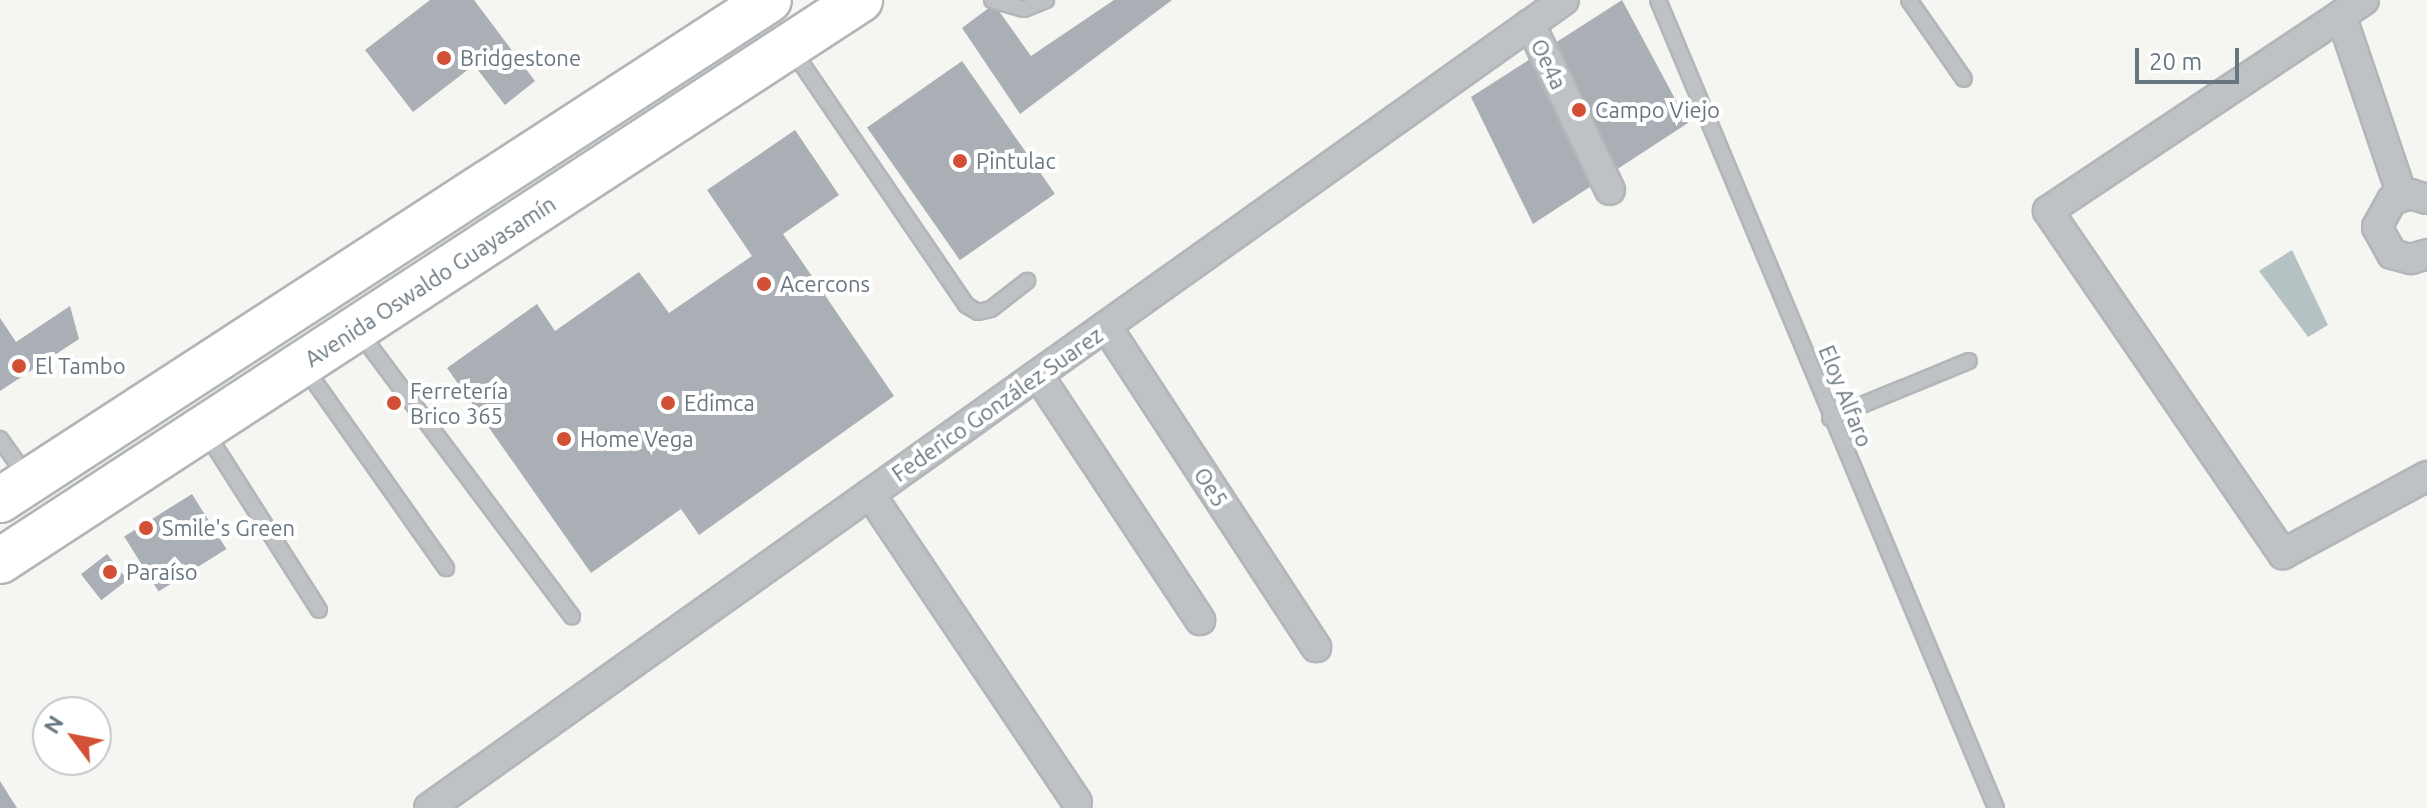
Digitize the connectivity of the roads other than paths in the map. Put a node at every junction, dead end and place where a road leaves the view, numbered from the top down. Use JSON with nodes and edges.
{"nodes":[{"id":1,"x":769,"y":0,"type":"edge"},
{"id":2,"x":860,"y":0,"type":"edge"},
{"id":3,"x":992,"y":0,"type":"edge"},
{"id":4,"x":1046,"y":0,"type":"edge"},
{"id":5,"x":1564,"y":0,"type":"edge"},
{"id":6,"x":1658,"y":0,"type":"edge"},
{"id":7,"x":1909,"y":0,"type":"edge"},
{"id":8,"x":2352,"y":8,"type":"edge"},
{"id":9,"x":1530,"y":24,"type":"junction"},
{"id":10,"x":791,"y":47,"type":"junction"},
{"id":11,"x":1964,"y":79,"type":"dead end"},
{"id":12,"x":1610,"y":190,"type":"dead end"},
{"id":13,"x":2414,"y":197,"type":"edge"},
{"id":14,"x":2427,"y":254,"type":"edge"},
{"id":15,"x":1027,"y":281,"type":"dead end"},
{"id":16,"x":1106,"y":326,"type":"junction"},
{"id":17,"x":357,"y":329,"type":"junction"},
{"id":18,"x":1969,"y":361,"type":"dead end"},
{"id":19,"x":302,"y":365,"type":"junction"},
{"id":20,"x":1038,"y":375,"type":"junction"},
{"id":21,"x":1830,"y":418,"type":"junction"},
{"id":22,"x":204,"y":429,"type":"junction"},
{"id":23,"x":0,"y":439,"type":"edge"},
{"id":24,"x":2427,"y":476,"type":"edge"},
{"id":25,"x":15,"y":490,"type":"edge"},
{"id":26,"x":870,"y":494,"type":"junction"},
{"id":27,"x":0,"y":561,"type":"edge"},
{"id":28,"x":446,"y":568,"type":"dead end"},
{"id":29,"x":319,"y":610,"type":"dead end"},
{"id":30,"x":572,"y":616,"type":"dead end"},
{"id":31,"x":1200,"y":620,"type":"dead end"},
{"id":32,"x":1316,"y":647,"type":"dead end"},
{"id":33,"x":1077,"y":802,"type":"dead end"},
{"id":34,"x":429,"y":808,"type":"edge"},
{"id":35,"x":1996,"y":808,"type":"edge"}],
"edges":[{"from":1,"to":25,"type":"main road"},
{"from":2,"to":10,"type":"main road","name":"Avenida Oswaldo Guayasamín"},
{"from":3,"to":4,"type":"lane"},
{"from":5,"to":9,"type":"street","name":"Federico González Suarez"},
{"from":6,"to":21,"type":"lane","name":"Eloy Alfaro"},
{"from":7,"to":11,"type":"lane"},
{"from":8,"to":13,"type":"street"},
{"from":8,"to":24,"type":"street"},
{"from":9,"to":12,"type":"street","name":"Oe4a"},
{"from":9,"to":16,"type":"street","name":"Federico González Suarez"},
{"from":10,"to":15,"type":"lane"},
{"from":10,"to":17,"type":"main road","name":"Avenida Oswaldo Guayasamín"},
{"from":13,"to":14,"type":"street"},
{"from":16,"to":20,"type":"street","name":"Federico González Suarez"},
{"from":16,"to":32,"type":"street","name":"Oe5"},
{"from":17,"to":19,"type":"main road","name":"Avenida Oswaldo Guayasamín"},
{"from":17,"to":30,"type":"lane"},
{"from":18,"to":21,"type":"lane"},
{"from":19,"to":22,"type":"main road","name":"Avenida Oswaldo Guayasamín"},
{"from":19,"to":28,"type":"lane"},
{"from":20,"to":26,"type":"street","name":"Federico González Suarez"},
{"from":20,"to":31,"type":"street"},
{"from":21,"to":35,"type":"lane","name":"Eloy Alfaro"},
{"from":22,"to":27,"type":"main road","name":"Avenida Oswaldo Guayasamín"},
{"from":22,"to":29,"type":"lane"},
{"from":23,"to":25,"type":"lane"},
{"from":26,"to":33,"type":"street"},
{"from":26,"to":34,"type":"street","name":"Federico González Suarez"}]}
